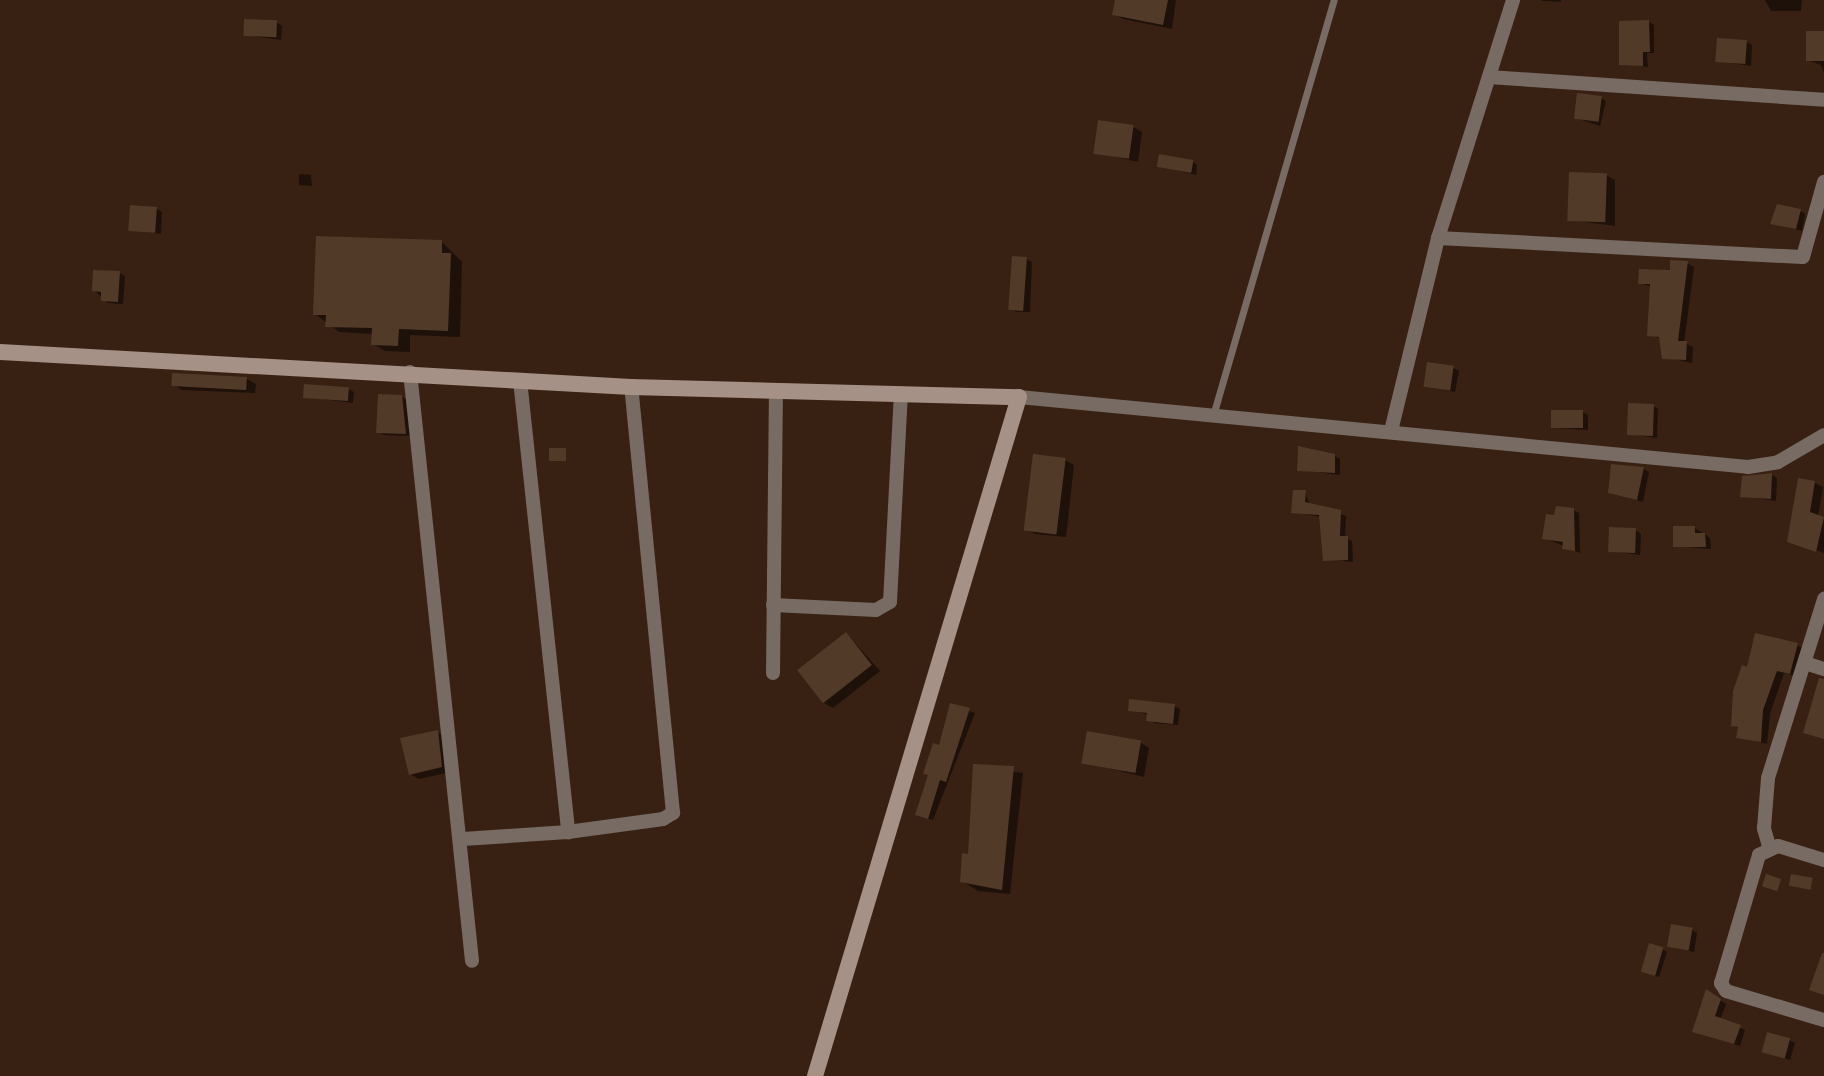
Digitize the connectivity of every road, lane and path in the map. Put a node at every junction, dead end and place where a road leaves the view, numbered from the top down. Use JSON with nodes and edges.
{"nodes":[{"id":1,"x":1334,"y":0,"type":"edge"},
{"id":2,"x":1513,"y":0,"type":"edge"},
{"id":3,"x":1489,"y":77,"type":"junction"},
{"id":4,"x":1824,"y":100,"type":"edge"},
{"id":5,"x":1824,"y":182,"type":"edge"},
{"id":6,"x":1438,"y":238,"type":"junction"},
{"id":7,"x":0,"y":352,"type":"edge"},
{"id":8,"x":410,"y":372,"type":"junction"},
{"id":9,"x":520,"y":380,"type":"junction"},
{"id":10,"x":631,"y":387,"type":"junction"},
{"id":11,"x":776,"y":391,"type":"junction"},
{"id":12,"x":901,"y":393,"type":"junction"},
{"id":13,"x":1019,"y":397,"type":"junction"},
{"id":14,"x":1214,"y":412,"type":"junction"},
{"id":15,"x":1391,"y":431,"type":"junction"},
{"id":16,"x":1824,"y":435,"type":"edge"},
{"id":17,"x":1824,"y":599,"type":"edge"},
{"id":18,"x":773,"y":605,"type":"junction"},
{"id":19,"x":1805,"y":663,"type":"junction"},
{"id":20,"x":1824,"y":669,"type":"edge"},
{"id":21,"x":773,"y":673,"type":"dead end"},
{"id":22,"x":568,"y":832,"type":"junction"},
{"id":23,"x":463,"y":839,"type":"junction"},
{"id":24,"x":1769,"y":846,"type":"junction"},
{"id":25,"x":1824,"y":860,"type":"edge"},
{"id":26,"x":472,"y":961,"type":"dead end"},
{"id":27,"x":1824,"y":1020,"type":"edge"},
{"id":28,"x":815,"y":1076,"type":"edge"}],
"edges":[{"from":1,"to":14,"type":"lane"},
{"from":2,"to":3,"type":"street"},
{"from":3,"to":4,"type":"street"},
{"from":3,"to":6,"type":"street"},
{"from":5,"to":6,"type":"street"},
{"from":6,"to":15,"type":"street"},
{"from":7,"to":8,"type":"street"},
{"from":8,"to":9,"type":"street"},
{"from":8,"to":23,"type":"street"},
{"from":9,"to":10,"type":"street"},
{"from":9,"to":22,"type":"street"},
{"from":10,"to":11,"type":"street"},
{"from":10,"to":22,"type":"street"},
{"from":11,"to":12,"type":"street"},
{"from":11,"to":18,"type":"street"},
{"from":12,"to":13,"type":"street"},
{"from":12,"to":18,"type":"street"},
{"from":13,"to":14,"type":"street"},
{"from":13,"to":28,"type":"street"},
{"from":14,"to":15,"type":"street"},
{"from":15,"to":16,"type":"street"},
{"from":17,"to":19,"type":"street"},
{"from":18,"to":21,"type":"street"},
{"from":19,"to":20,"type":"street"},
{"from":19,"to":24,"type":"street"},
{"from":22,"to":23,"type":"street"},
{"from":23,"to":26,"type":"street"},
{"from":24,"to":25,"type":"street"},
{"from":24,"to":27,"type":"street"}]}
